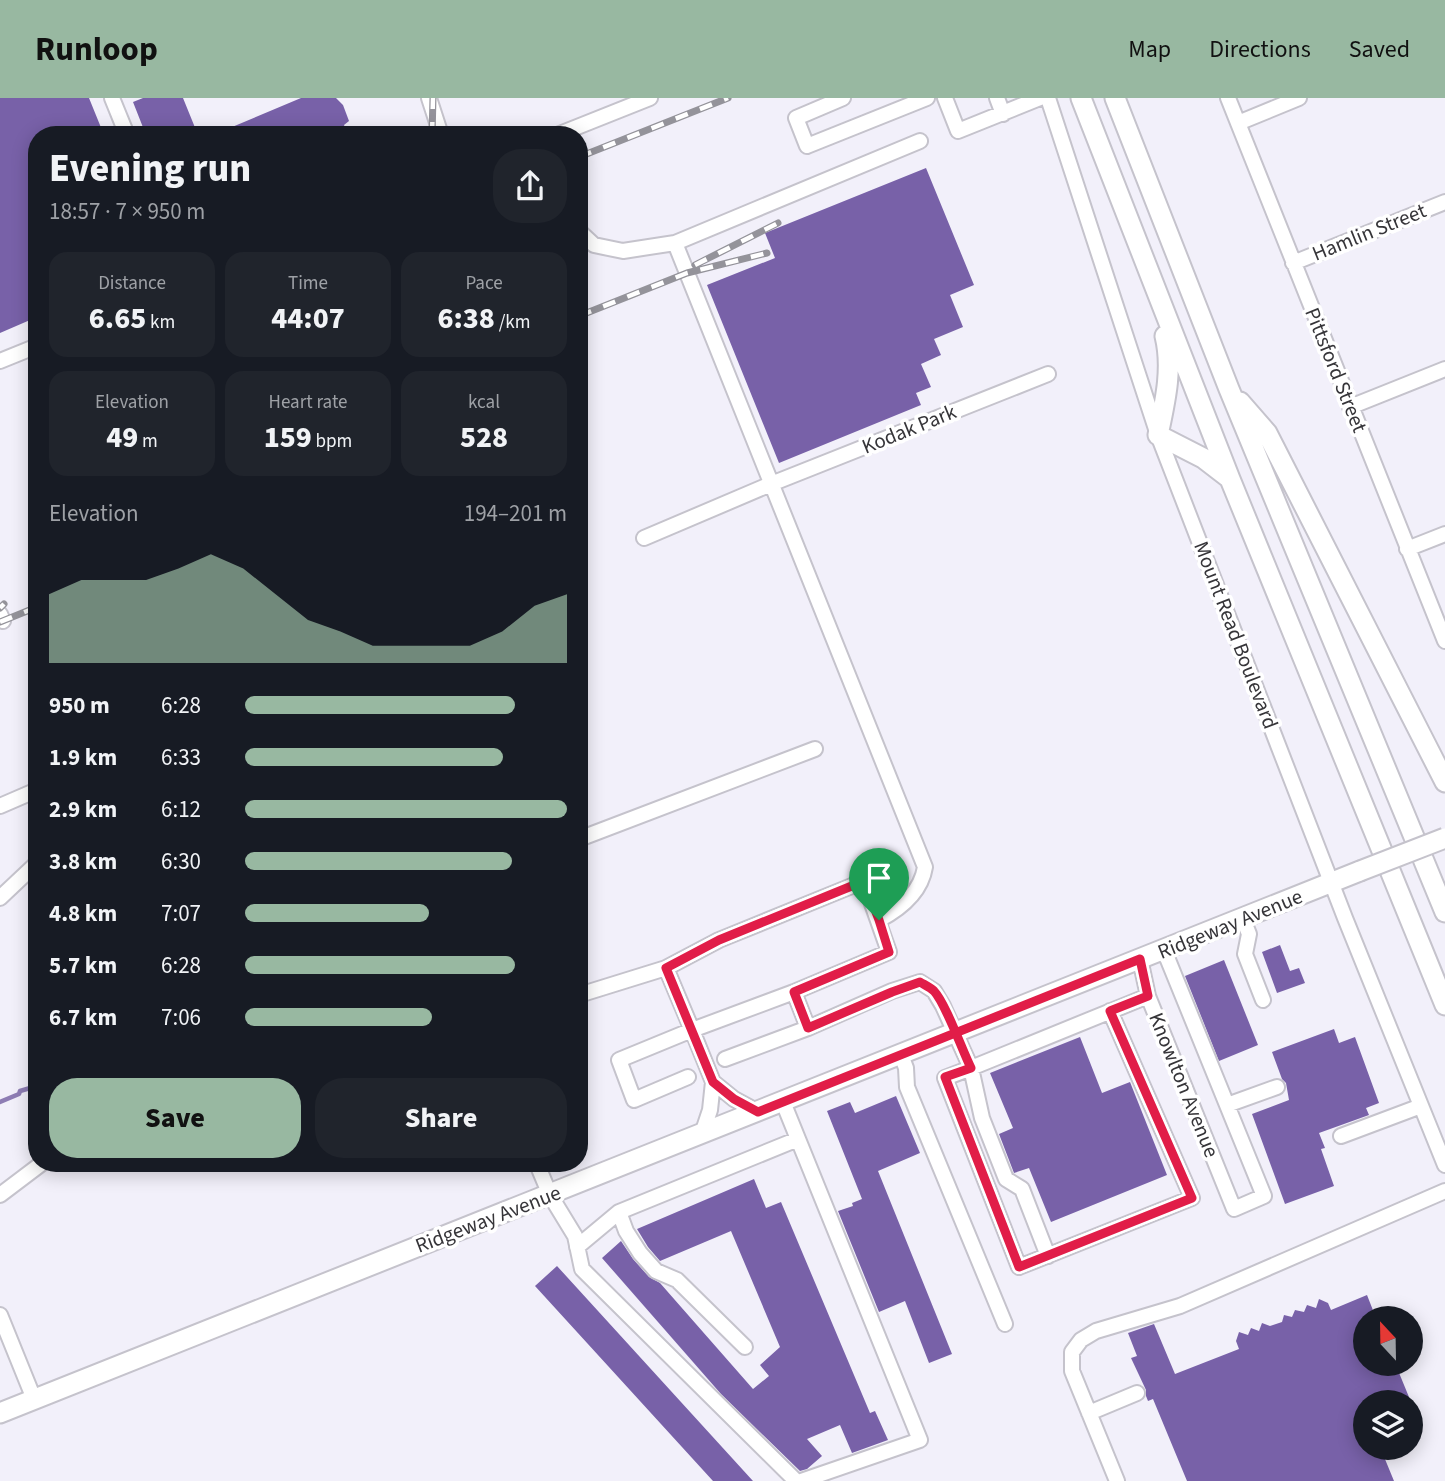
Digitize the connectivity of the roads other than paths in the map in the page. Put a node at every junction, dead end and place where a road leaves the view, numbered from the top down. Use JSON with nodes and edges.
{"nodes":[{"id":1,"x":112,"y":98,"type":"edge"},
{"id":2,"x":429,"y":98,"type":"edge"},
{"id":3,"x":650,"y":98,"type":"edge"},
{"id":4,"x":844,"y":98,"type":"edge"},
{"id":5,"x":927,"y":98,"type":"edge"},
{"id":6,"x":945,"y":98,"type":"edge"},
{"id":7,"x":997,"y":98,"type":"edge"},
{"id":8,"x":1040,"y":98,"type":"edge"},
{"id":9,"x":1048,"y":98,"type":"edge"},
{"id":10,"x":1081,"y":98,"type":"edge"},
{"id":11,"x":1115,"y":98,"type":"edge"},
{"id":12,"x":1228,"y":98,"type":"edge"},
{"id":13,"x":1299,"y":98,"type":"edge"},
{"id":14,"x":1003,"y":114,"type":"junction"},
{"id":15,"x":1238,"y":123,"type":"junction"},
{"id":16,"x":123,"y":126,"type":"edge"},
{"id":17,"x":438,"y":126,"type":"edge"},
{"id":18,"x":580,"y":126,"type":"edge"},
{"id":19,"x":920,"y":141,"type":"dead end"},
{"id":20,"x":1445,"y":202,"type":"edge"},
{"id":21,"x":588,"y":239,"type":"edge"},
{"id":22,"x":675,"y":243,"type":"junction"},
{"id":23,"x":1293,"y":263,"type":"junction"},
{"id":24,"x":1155,"y":291,"type":"junction"},
{"id":25,"x":28,"y":350,"type":"edge"},
{"id":26,"x":0,"y":361,"type":"edge"},
{"id":27,"x":1445,"y":369,"type":"edge"},
{"id":28,"x":1048,"y":374,"type":"dead end"},
{"id":29,"x":1229,"y":389,"type":"junction"},
{"id":30,"x":1350,"y":407,"type":"junction"},
{"id":31,"x":1158,"y":435,"type":"junction"},
{"id":32,"x":1230,"y":480,"type":"junction"},
{"id":33,"x":771,"y":484,"type":"junction"},
{"id":34,"x":1445,"y":534,"type":"edge"},
{"id":35,"x":644,"y":538,"type":"dead end"},
{"id":36,"x":1407,"y":549,"type":"junction"},
{"id":37,"x":1445,"y":641,"type":"edge"},
{"id":38,"x":815,"y":749,"type":"dead end"},
{"id":39,"x":1445,"y":782,"type":"edge"},
{"id":40,"x":28,"y":794,"type":"edge"},
{"id":41,"x":0,"y":806,"type":"edge"},
{"id":42,"x":588,"y":836,"type":"edge"},
{"id":43,"x":1445,"y":838,"type":"edge"},
{"id":44,"x":28,"y":872,"type":"edge"},
{"id":45,"x":1332,"y":883,"type":"junction"},
{"id":46,"x":0,"y":898,"type":"edge"},
{"id":47,"x":1445,"y":912,"type":"edge"},
{"id":48,"x":1243,"y":919,"type":"junction"},
{"id":49,"x":879,"y":920,"type":"junction"},
{"id":50,"x":1164,"y":950,"type":"junction"},
{"id":51,"x":1140,"y":959,"type":"junction"},
{"id":52,"x":666,"y":968,"type":"junction"},
{"id":53,"x":588,"y":992,"type":"edge"},
{"id":54,"x":794,"y":992,"type":"junction"},
{"id":55,"x":1148,"y":996,"type":"junction"},
{"id":56,"x":1264,"y":1000,"type":"dead end"},
{"id":57,"x":1445,"y":1005,"type":"edge"},
{"id":58,"x":1110,"y":1011,"type":"junction"},
{"id":59,"x":808,"y":1028,"type":"junction"},
{"id":60,"x":692,"y":1030,"type":"junction"},
{"id":61,"x":954,"y":1033,"type":"junction"},
{"id":62,"x":901,"y":1055,"type":"junction"},
{"id":63,"x":725,"y":1059,"type":"dead end"},
{"id":64,"x":971,"y":1068,"type":"junction"},
{"id":65,"x":688,"y":1077,"type":"dead end"},
{"id":66,"x":713,"y":1082,"type":"junction"},
{"id":67,"x":1277,"y":1087,"type":"dead end"},
{"id":68,"x":783,"y":1102,"type":"junction"},
{"id":69,"x":1227,"y":1105,"type":"junction"},
{"id":70,"x":1421,"y":1106,"type":"junction"},
{"id":71,"x":758,"y":1112,"type":"junction"},
{"id":72,"x":702,"y":1134,"type":"junction"},
{"id":73,"x":1341,"y":1136,"type":"dead end"},
{"id":74,"x":797,"y":1139,"type":"junction"},
{"id":75,"x":1445,"y":1165,"type":"edge"},
{"id":76,"x":30,"y":1172,"type":"edge"},
{"id":77,"x":540,"y":1172,"type":"edge"},
{"id":78,"x":1445,"y":1191,"type":"edge"},
{"id":79,"x":0,"y":1195,"type":"edge"},
{"id":80,"x":550,"y":1195,"type":"junction"},
{"id":81,"x":619,"y":1212,"type":"junction"},
{"id":82,"x":578,"y":1247,"type":"junction"},
{"id":83,"x":1048,"y":1256,"type":"junction"},
{"id":84,"x":0,"y":1315,"type":"edge"},
{"id":85,"x":1005,"y":1324,"type":"dead end"},
{"id":86,"x":745,"y":1348,"type":"dead end"},
{"id":87,"x":1137,"y":1393,"type":"dead end"},
{"id":88,"x":34,"y":1399,"type":"junction"},
{"id":89,"x":0,"y":1413,"type":"edge"},
{"id":90,"x":1089,"y":1413,"type":"junction"},
{"id":91,"x":799,"y":1481,"type":"edge"},
{"id":92,"x":1117,"y":1481,"type":"edge"}],
"edges":[{"from":1,"to":16,"type":"street"},
{"from":2,"to":17,"type":"street"},
{"from":3,"to":18,"type":"street"},
{"from":4,"to":5,"type":"street"},
{"from":6,"to":14,"type":"street"},
{"from":7,"to":14,"type":"street"},
{"from":8,"to":14,"type":"street"},
{"from":9,"to":31,"type":"street","name":"Mount Read Boulevard"},
{"from":10,"to":24,"type":"main road"},
{"from":11,"to":29,"type":"main road"},
{"from":12,"to":15,"type":"street","name":"Pittsford Street"},
{"from":13,"to":15,"type":"street"},
{"from":15,"to":23,"type":"street","name":"Pittsford Street"},
{"from":19,"to":22,"type":"street"},
{"from":20,"to":23,"type":"street","name":"Hamlin Street"},
{"from":21,"to":22,"type":"street"},
{"from":22,"to":33,"type":"street"},
{"from":23,"to":30,"type":"street","name":"Pittsford Street"},
{"from":24,"to":31,"type":"main road"},
{"from":24,"to":32,"type":"main road"},
{"from":25,"to":26,"type":"street"},
{"from":27,"to":30,"type":"street"},
{"from":28,"to":33,"type":"street","name":"Kodak Park"},
{"from":29,"to":39,"type":"main road"},
{"from":29,"to":47,"type":"main road"},
{"from":30,"to":36,"type":"street","name":"Pittsford Street"},
{"from":31,"to":32,"type":"main road"},
{"from":31,"to":45,"type":"street","name":"Mount Read Boulevard"},
{"from":32,"to":57,"type":"main road"},
{"from":33,"to":35,"type":"street","name":"Kodak Park"},
{"from":33,"to":49,"type":"street"},
{"from":34,"to":36,"type":"street"},
{"from":36,"to":37,"type":"street","name":"Pittsford Street"},
{"from":38,"to":42,"type":"street"},
{"from":40,"to":41,"type":"street"},
{"from":43,"to":45,"type":"main road","name":"Ridgeway Avenue","bridge":true},
{"from":44,"to":46,"type":"street"},
{"from":45,"to":48,"type":"main road","name":"Ridgeway Avenue"},
{"from":45,"to":70,"type":"street","name":"Mount Read Boulevard"},
{"from":48,"to":50,"type":"main road","name":"Ridgeway Avenue"},
{"from":48,"to":56,"type":"street"},
{"from":49,"to":52,"type":"street"},
{"from":49,"to":54,"type":"street"},
{"from":50,"to":51,"type":"main road","name":"Ridgeway Avenue"},
{"from":50,"to":69,"type":"street"},
{"from":51,"to":55,"type":"street","name":"Knowlton Avenue"},
{"from":51,"to":61,"type":"main road","name":"Ridgeway Avenue"},
{"from":52,"to":53,"type":"street"},
{"from":52,"to":60,"type":"street"},
{"from":54,"to":59,"type":"street"},
{"from":54,"to":60,"type":"street"},
{"from":55,"to":58,"type":"street"},
{"from":55,"to":69,"type":"street","name":"Knowlton Avenue"},
{"from":58,"to":64,"type":"street"},
{"from":58,"to":83,"type":"street"},
{"from":59,"to":61,"type":"street"},
{"from":59,"to":63,"type":"street"},
{"from":60,"to":65,"type":"street"},
{"from":60,"to":66,"type":"street"},
{"from":61,"to":62,"type":"main road","name":"Ridgeway Avenue"},
{"from":61,"to":64,"type":"street"},
{"from":62,"to":68,"type":"main road","name":"Ridgeway Avenue"},
{"from":62,"to":85,"type":"street"},
{"from":64,"to":83,"type":"street"},
{"from":64,"to":83,"type":"street"},
{"from":66,"to":71,"type":"street"},
{"from":66,"to":72,"type":"street"},
{"from":67,"to":69,"type":"street"},
{"from":68,"to":71,"type":"main road","name":"Ridgeway Avenue"},
{"from":68,"to":74,"type":"street"},
{"from":70,"to":73,"type":"street"},
{"from":70,"to":75,"type":"street","name":"Mount Read Boulevard"},
{"from":71,"to":72,"type":"main road","name":"Ridgeway Avenue"},
{"from":72,"to":80,"type":"main road","name":"Ridgeway Avenue"},
{"from":74,"to":81,"type":"street"},
{"from":74,"to":91,"type":"street"},
{"from":76,"to":79,"type":"street"},
{"from":77,"to":80,"type":"street"},
{"from":78,"to":90,"type":"street"},
{"from":80,"to":82,"type":"street"},
{"from":80,"to":88,"type":"main road","name":"Ridgeway Avenue"},
{"from":81,"to":82,"type":"street"},
{"from":81,"to":86,"type":"street"},
{"from":82,"to":91,"type":"street"},
{"from":84,"to":88,"type":"street"},
{"from":87,"to":90,"type":"street"},
{"from":88,"to":89,"type":"main road","name":"Ridgeway Avenue"},
{"from":90,"to":92,"type":"street"}]}
